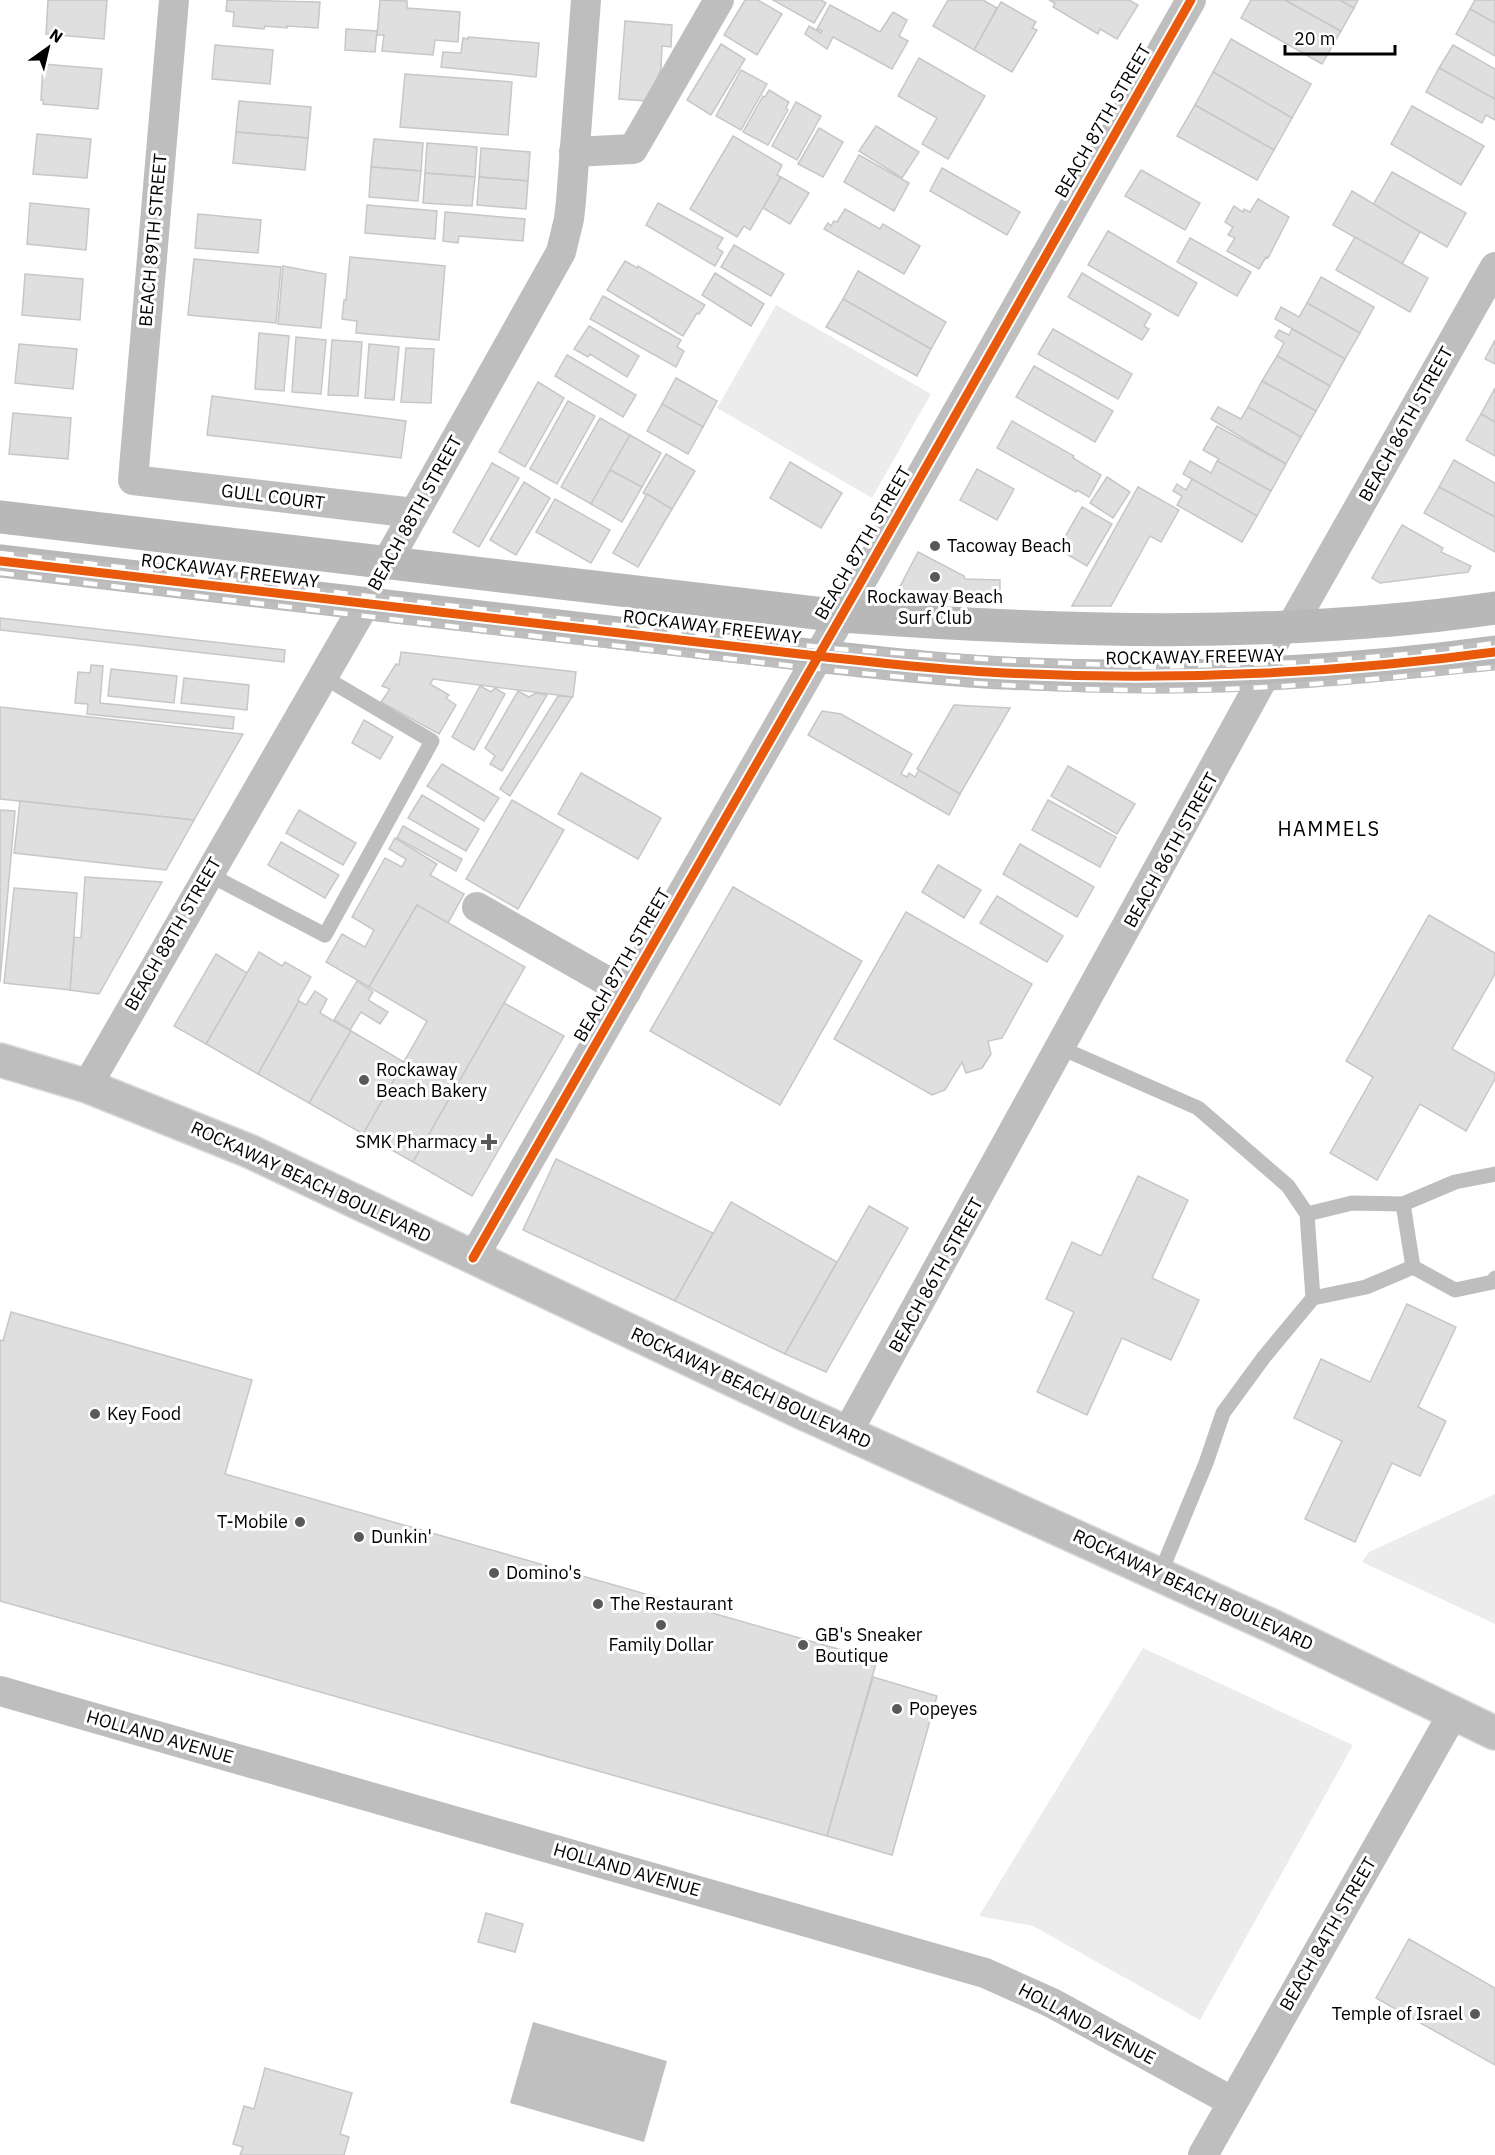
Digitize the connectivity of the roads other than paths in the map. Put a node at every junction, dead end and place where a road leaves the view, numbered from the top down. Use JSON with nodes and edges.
{"nodes":[{"id":1,"x":174,"y":0,"type":"edge"},
{"id":2,"x":586,"y":0,"type":"edge"},
{"id":3,"x":718,"y":0,"type":"edge"},
{"id":4,"x":1191,"y":0,"type":"edge"},
{"id":5,"x":574,"y":152,"type":"junction"},
{"id":6,"x":1495,"y":267,"type":"edge"},
{"id":7,"x":133,"y":480,"type":"joint"},
{"id":8,"x":414,"y":513,"type":"junction"},
{"id":9,"x":0,"y":517,"type":"edge"},
{"id":10,"x":0,"y":561,"type":"edge"},
{"id":11,"x":387,"y":562,"type":"junction"},
{"id":12,"x":365,"y":604,"type":"junction"},
{"id":13,"x":1495,"y":608,"type":"edge"},
{"id":14,"x":841,"y":616,"type":"junction"},
{"id":15,"x":1291,"y":627,"type":"junction"},
{"id":16,"x":1495,"y":652,"type":"edge"},
{"id":17,"x":818,"y":656,"type":"junction"},
{"id":18,"x":1266,"y":673,"type":"junction"},
{"id":19,"x":322,"y":676,"type":"junction"},
{"id":20,"x":208,"y":874,"type":"junction"},
{"id":21,"x":477,"y":907,"type":"dead end"},
{"id":22,"x":626,"y":992,"type":"junction"},
{"id":23,"x":1061,"y":1048,"type":"junction"},
{"id":24,"x":0,"y":1060,"type":"edge"},
{"id":25,"x":87,"y":1086,"type":"junction"},
{"id":26,"x":1495,"y":1174,"type":"edge"},
{"id":27,"x":1403,"y":1204,"type":"junction"},
{"id":28,"x":1307,"y":1214,"type":"junction"},
{"id":29,"x":473,"y":1258,"type":"junction"},
{"id":30,"x":1413,"y":1267,"type":"junction"},
{"id":31,"x":1495,"y":1278,"type":"edge"},
{"id":32,"x":1313,"y":1298,"type":"junction"},
{"id":33,"x":847,"y":1433,"type":"junction"},
{"id":34,"x":1160,"y":1574,"type":"junction"},
{"id":35,"x":0,"y":1691,"type":"edge"},
{"id":36,"x":1454,"y":1712,"type":"junction"},
{"id":37,"x":1495,"y":1733,"type":"edge"},
{"id":38,"x":1233,"y":2102,"type":"junction"},
{"id":39,"x":1203,"y":2155,"type":"edge"}],
"edges":[{"from":1,"to":7,"type":"street","name":"BEACH 89TH STREET"},
{"from":2,"to":5,"type":"street","name":"BEACH 88TH STREET"},
{"from":3,"to":5,"type":"street"},
{"from":4,"to":14,"type":"street","name":"BEACH 87TH STREET"},
{"from":5,"to":8,"type":"street","name":"BEACH 88TH STREET"},
{"from":6,"to":15,"type":"street","name":"BEACH 86TH STREET"},
{"from":7,"to":8,"type":"street","name":"GULL COURT"},
{"from":8,"to":11,"type":"street","name":"BEACH 88TH STREET"},
{"from":9,"to":11,"type":"street","name":"ROCKAWAY FREEWAY"},
{"from":10,"to":12,"type":"street","name":"ROCKAWAY FREEWAY"},
{"from":11,"to":12,"type":"lane","name":"BEACH 88TH STREET"},
{"from":11,"to":14,"type":"street","name":"ROCKAWAY FREEWAY"},
{"from":12,"to":17,"type":"street","name":"ROCKAWAY FREEWAY"},
{"from":12,"to":19,"type":"street","name":"BEACH 88TH STREET"},
{"from":13,"to":15,"type":"street","name":"ROCKAWAY FREEWAY"},
{"from":14,"to":15,"type":"street","name":"ROCKAWAY FREEWAY"},
{"from":14,"to":17,"type":"street","name":"BEACH 87TH STREET"},
{"from":15,"to":18,"type":"lane","name":"BEACH 86TH STREET"},
{"from":16,"to":18,"type":"street","name":"ROCKAWAY FREEWAY"},
{"from":17,"to":18,"type":"street","name":"ROCKAWAY FREEWAY"},
{"from":17,"to":22,"type":"street","name":"BEACH 87TH STREET"},
{"from":18,"to":23,"type":"street","name":"BEACH 86TH STREET"},
{"from":19,"to":20,"type":"street","name":"BEACH 88TH STREET"},
{"from":19,"to":20,"type":"lane"},
{"from":20,"to":25,"type":"street","name":"BEACH 88TH STREET"},
{"from":21,"to":22,"type":"street"},
{"from":22,"to":29,"type":"street","name":"BEACH 87TH STREET"},
{"from":23,"to":28,"type":"lane"},
{"from":23,"to":33,"type":"street","name":"BEACH 86TH STREET"},
{"from":24,"to":25,"type":"main road","name":"ROCKAWAY BEACH BOULEVARD"},
{"from":25,"to":29,"type":"main road","name":"ROCKAWAY BEACH BOULEVARD"},
{"from":26,"to":27,"type":"lane"},
{"from":27,"to":28,"type":"lane"},
{"from":27,"to":30,"type":"lane"},
{"from":28,"to":32,"type":"lane"},
{"from":29,"to":33,"type":"main road","name":"ROCKAWAY BEACH BOULEVARD"},
{"from":30,"to":31,"type":"lane"},
{"from":30,"to":32,"type":"lane"},
{"from":32,"to":34,"type":"lane"},
{"from":33,"to":34,"type":"main road","name":"ROCKAWAY BEACH BOULEVARD"},
{"from":34,"to":36,"type":"main road","name":"ROCKAWAY BEACH BOULEVARD"},
{"from":35,"to":38,"type":"street","name":"HOLLAND AVENUE"},
{"from":36,"to":37,"type":"main road","name":"ROCKAWAY BEACH BOULEVARD"},
{"from":36,"to":38,"type":"street","name":"BEACH 84TH STREET"},
{"from":38,"to":39,"type":"street","name":"BEACH 84TH STREET"}]}
